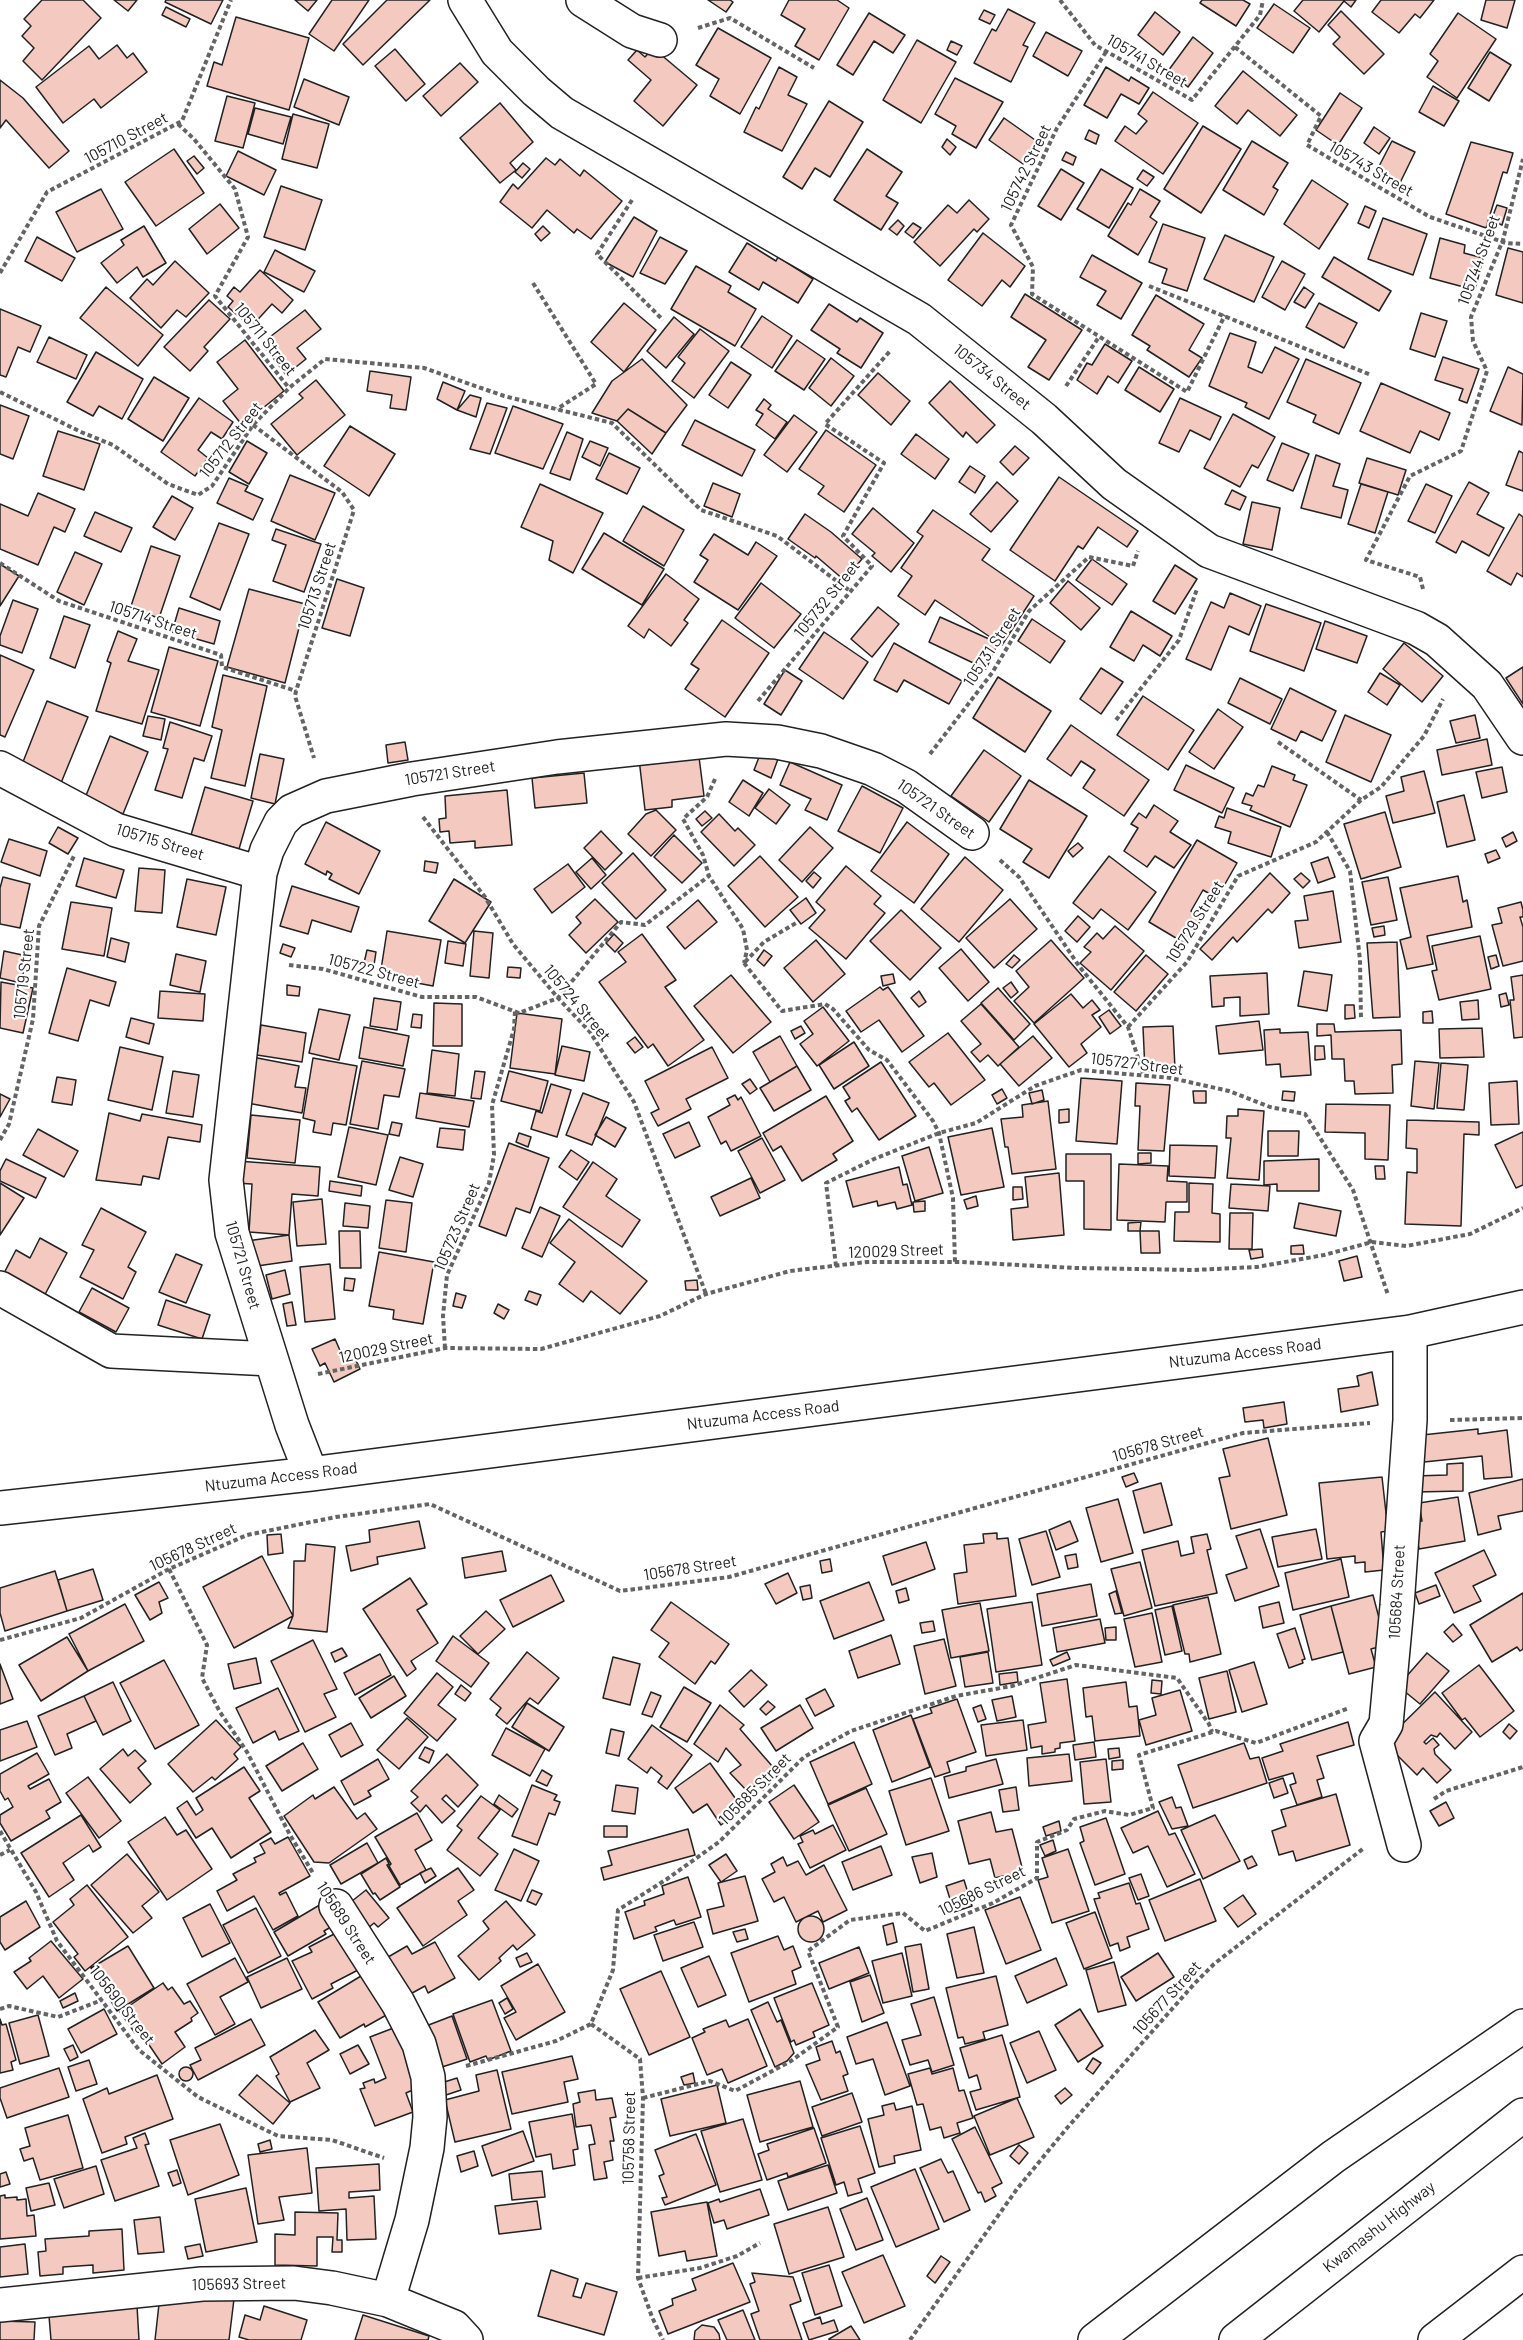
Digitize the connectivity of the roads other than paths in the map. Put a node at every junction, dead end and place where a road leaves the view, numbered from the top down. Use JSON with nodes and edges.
{"nodes":[{"id":1,"x":465,"y":0,"type":"edge"},
{"id":2,"x":582,"y":0,"type":"edge"},
{"id":3,"x":660,"y":40,"type":"road end"},
{"id":4,"x":1523,"y":738,"type":"edge"},
{"id":5,"x":0,"y":768,"type":"edge"},
{"id":6,"x":972,"y":833,"type":"road end"},
{"id":7,"x":260,"y":873,"type":"junction"},
{"id":8,"x":0,"y":1288,"type":"edge"},
{"id":9,"x":1523,"y":1307,"type":"edge"},
{"id":10,"x":1410,"y":1332,"type":"junction"},
{"id":11,"x":273,"y":1367,"type":"junction"},
{"id":12,"x":311,"y":1474,"type":"junction"},
{"id":13,"x":0,"y":1508,"type":"edge"},
{"id":14,"x":1402,"y":1834,"type":"road end"},
{"id":15,"x":336,"y":1906,"type":"road end"},
{"id":16,"x":1523,"y":2026,"type":"edge"},
{"id":17,"x":1523,"y":2115,"type":"edge"},
{"id":18,"x":1523,"y":2272,"type":"edge"},
{"id":19,"x":388,"y":2300,"type":"junction"},
{"id":20,"x":0,"y":2305,"type":"edge"},
{"id":21,"x":466,"y":2340,"type":"edge"},
{"id":22,"x":1095,"y":2340,"type":"edge"},
{"id":23,"x":1236,"y":2340,"type":"edge"},
{"id":24,"x":1435,"y":2340,"type":"edge"}],
"edges":[{"from":1,"to":4,"type":"street","name":"105734 Street"},
{"from":2,"to":3,"type":"street"},
{"from":5,"to":7,"type":"street","name":"105715 Street"},
{"from":6,"to":7,"type":"street","name":"105721 Street"},
{"from":7,"to":11,"type":"street","name":"105721 Street"},
{"from":8,"to":11,"type":"street"},
{"from":9,"to":10,"type":"street","name":"Ntuzuma Access Road"},
{"from":10,"to":12,"type":"street","name":"Ntuzuma Access Road"},
{"from":10,"to":14,"type":"street","name":"105684 Street"},
{"from":11,"to":12,"type":"street","name":"105721 Street"},
{"from":12,"to":13,"type":"street","name":"Ntuzuma Access Road"},
{"from":15,"to":19,"type":"street","name":"105689 Street"},
{"from":16,"to":22,"type":"street"},
{"from":17,"to":23,"type":"street","name":"Kwamashu Highway"},
{"from":18,"to":24,"type":"street"},
{"from":19,"to":20,"type":"street","name":"105693 Street"},
{"from":19,"to":21,"type":"street","name":"105693 Street"}]}
